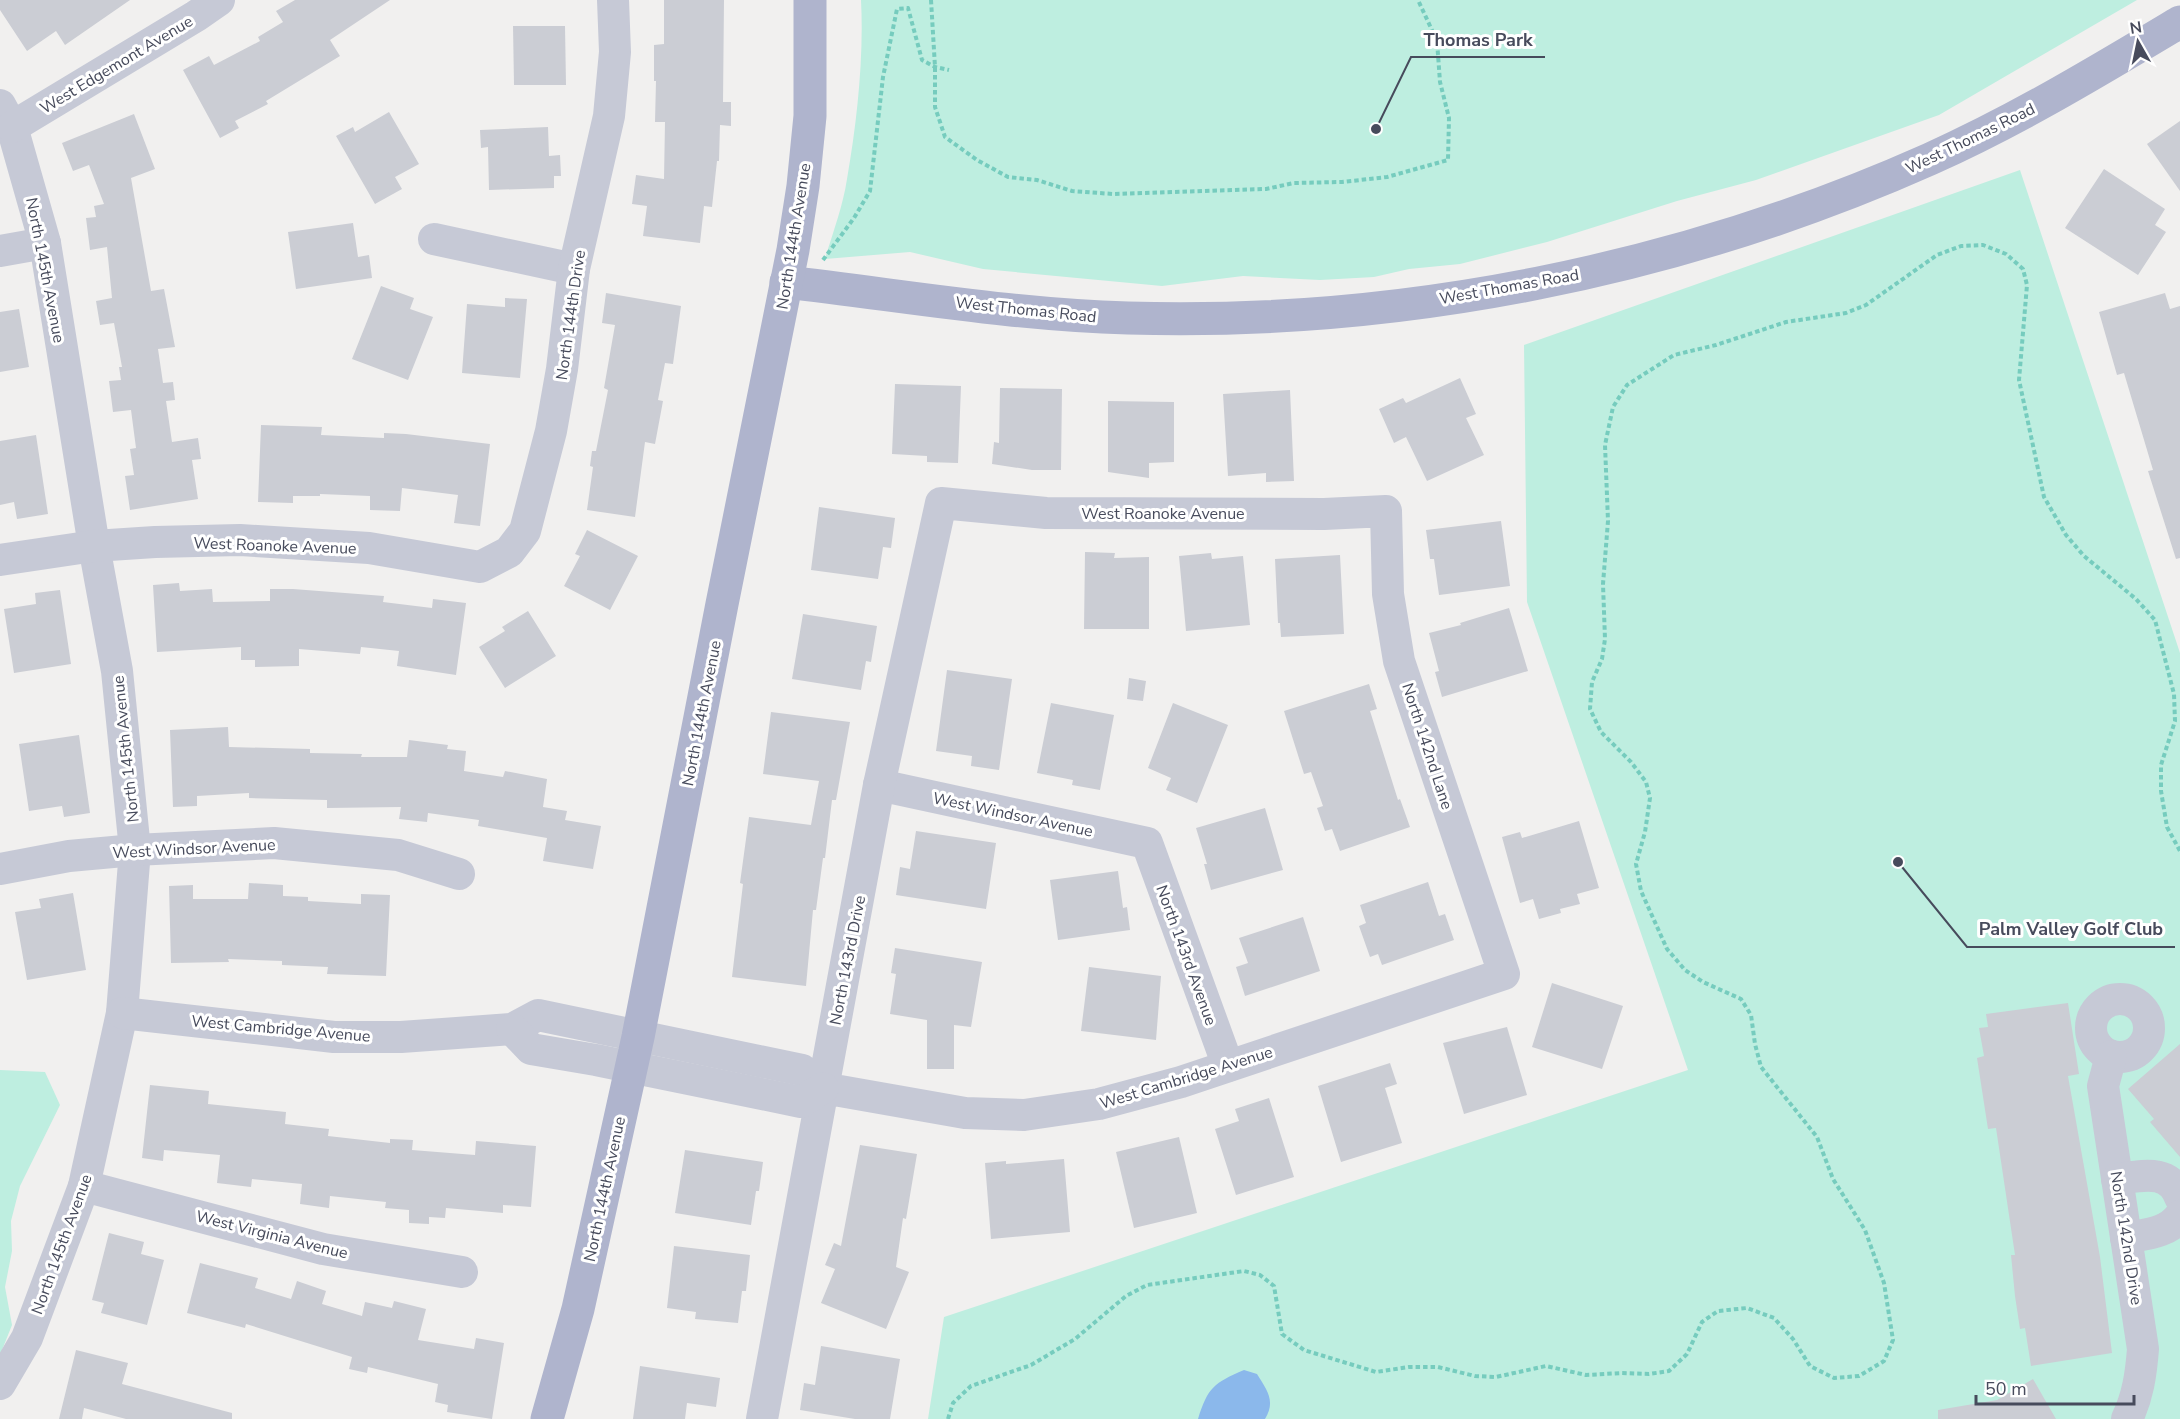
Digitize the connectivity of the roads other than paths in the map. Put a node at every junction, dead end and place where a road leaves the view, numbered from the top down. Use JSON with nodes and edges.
{"nodes":[{"id":1,"x":219,"y":0,"type":"edge"},
{"id":2,"x":613,"y":0,"type":"edge"},
{"id":3,"x":810,"y":0,"type":"edge"},
{"id":4,"x":2180,"y":22,"type":"edge"},
{"id":5,"x":6,"y":116,"type":"edge"},
{"id":6,"x":434,"y":239,"type":"dead end"},
{"id":7,"x":45,"y":243,"type":"junction"},
{"id":8,"x":0,"y":251,"type":"edge"},
{"id":9,"x":574,"y":269,"type":"junction"},
{"id":10,"x":786,"y":282,"type":"junction"},
{"id":11,"x":941,"y":503,"type":"joint"},
{"id":12,"x":1386,"y":511,"type":"joint"},
{"id":13,"x":94,"y":546,"type":"junction"},
{"id":14,"x":509,"y":552,"type":"joint"},
{"id":15,"x":0,"y":560,"type":"edge"},
{"id":16,"x":879,"y":785,"type":"junction"},
{"id":17,"x":1147,"y":843,"type":"joint"},
{"id":18,"x":135,"y":850,"type":"junction"},
{"id":19,"x":0,"y":869,"type":"edge"},
{"id":20,"x":459,"y":874,"type":"dead end"},
{"id":21,"x":1504,"y":974,"type":"joint"},
{"id":22,"x":122,"y":1013,"type":"junction"},
{"id":23,"x":635,"y":1052,"type":"junction"},
{"id":24,"x":2111,"y":1056,"type":"dead end"},
{"id":25,"x":754,"y":1060,"type":"junction"},
{"id":26,"x":1228,"y":1066,"type":"junction"},
{"id":27,"x":823,"y":1088,"type":"junction"},
{"id":28,"x":747,"y":1091,"type":"junction"},
{"id":29,"x":2117,"y":1179,"type":"junction"},
{"id":30,"x":84,"y":1186,"type":"junction"},
{"id":31,"x":2180,"y":1197,"type":"edge"},
{"id":32,"x":2180,"y":1216,"type":"edge"},
{"id":33,"x":2126,"y":1238,"type":"junction"},
{"id":34,"x":462,"y":1272,"type":"dead end"},
{"id":35,"x":0,"y":1384,"type":"edge"},
{"id":36,"x":547,"y":1419,"type":"edge"},
{"id":37,"x":762,"y":1419,"type":"edge"},
{"id":38,"x":2127,"y":1419,"type":"edge"}],
"edges":[{"from":1,"to":5,"type":"street","name":"West Edgemont Avenue"},
{"from":2,"to":9,"type":"street","name":"North 144th Drive"},
{"from":3,"to":10,"type":"main road","name":"North 144th Avenue"},
{"from":4,"to":10,"type":"main road","name":"West Thomas Road"},
{"from":5,"to":7,"type":"street","name":"North 145th Avenue"},
{"from":6,"to":9,"type":"street"},
{"from":7,"to":8,"type":"street"},
{"from":7,"to":13,"type":"street","name":"North 145th Avenue"},
{"from":9,"to":14,"type":"street","name":"North 144th Drive"},
{"from":10,"to":23,"type":"main road","name":"North 144th Avenue"},
{"from":11,"to":12,"type":"street","name":"West Roanoke Avenue"},
{"from":11,"to":16,"type":"street","name":"North 143rd Drive"},
{"from":12,"to":21,"type":"street","name":"North 142nd Lane"},
{"from":13,"to":14,"type":"street","name":"West Roanoke Avenue"},
{"from":13,"to":15,"type":"street","name":"West Roanoke Avenue"},
{"from":13,"to":18,"type":"street","name":"North 145th Avenue"},
{"from":16,"to":17,"type":"street","name":"West Windsor Avenue"},
{"from":16,"to":27,"type":"street","name":"North 143rd Drive"},
{"from":17,"to":26,"type":"street","name":"North 143rd Avenue"},
{"from":18,"to":19,"type":"street","name":"West Windsor Avenue"},
{"from":18,"to":20,"type":"street","name":"West Windsor Avenue"},
{"from":18,"to":22,"type":"street","name":"North 145th Avenue"},
{"from":21,"to":26,"type":"street","name":"West Cambridge Avenue"},
{"from":22,"to":23,"type":"street","name":"West Cambridge Avenue"},
{"from":22,"to":30,"type":"street","name":"North 145th Avenue"},
{"from":23,"to":25,"type":"street","name":"West Cambridge Avenue"},
{"from":23,"to":28,"type":"street","name":"West Cambridge Avenue"},
{"from":23,"to":36,"type":"main road","name":"North 144th Avenue"},
{"from":24,"to":29,"type":"street","name":"North 142nd Drive"},
{"from":25,"to":27,"type":"street","name":"West Cambridge Avenue"},
{"from":25,"to":28,"type":"street"},
{"from":26,"to":27,"type":"street","name":"West Cambridge Avenue"},
{"from":27,"to":28,"type":"street","name":"West Cambridge Avenue"},
{"from":27,"to":37,"type":"street","name":"North 143rd Drive"},
{"from":29,"to":31,"type":"street"},
{"from":29,"to":33,"type":"street","name":"North 142nd Drive"},
{"from":30,"to":34,"type":"street","name":"West Virginia Avenue"},
{"from":30,"to":35,"type":"street","name":"North 145th Avenue"},
{"from":32,"to":33,"type":"street"},
{"from":33,"to":38,"type":"street","name":"North 142nd Drive"}]}
